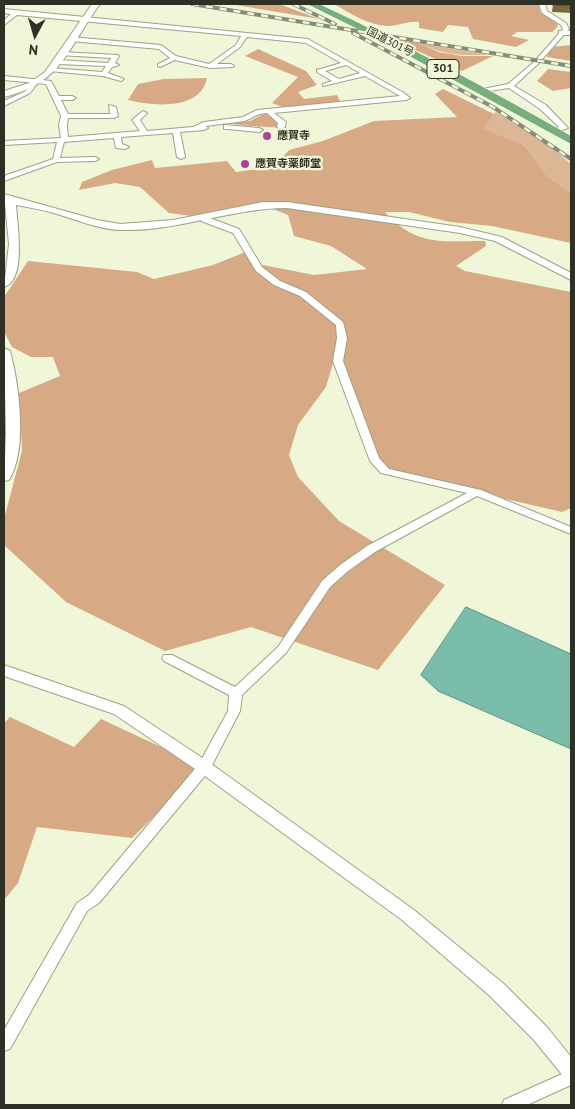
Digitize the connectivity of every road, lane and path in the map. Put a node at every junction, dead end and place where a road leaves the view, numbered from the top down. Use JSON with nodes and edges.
{"nodes":[{"id":1,"x":96,"y":4,"type":"edge"},
{"id":2,"x":312,"y":4,"type":"edge"},
{"id":3,"x":542,"y":4,"type":"edge"},
{"id":4,"x":4,"y":11,"type":"edge"},
{"id":5,"x":16,"y":13,"type":"junction"},
{"id":6,"x":82,"y":20,"type":"junction"},
{"id":7,"x":4,"y":23,"type":"edge"},
{"id":8,"x":166,"y":27,"type":"junction"},
{"id":9,"x":567,"y":33,"type":"edge"},
{"id":10,"x":246,"y":34,"type":"junction"},
{"id":11,"x":159,"y":37,"type":"dead end"},
{"id":12,"x":69,"y":42,"type":"junction"},
{"id":13,"x":100,"y":47,"type":"dead end"},
{"id":14,"x":59,"y":58,"type":"junction"},
{"id":15,"x":174,"y":58,"type":"junction"},
{"id":16,"x":347,"y":63,"type":"junction"},
{"id":17,"x":160,"y":65,"type":"dead end"},
{"id":18,"x":210,"y":66,"type":"junction"},
{"id":19,"x":231,"y":66,"type":"dead end"},
{"id":20,"x":51,"y":70,"type":"junction"},
{"id":21,"x":104,"y":74,"type":"junction"},
{"id":22,"x":365,"y":74,"type":"junction"},
{"id":23,"x":4,"y":78,"type":"edge"},
{"id":24,"x":120,"y":79,"type":"dead end"},
{"id":25,"x":338,"y":81,"type":"junction"},
{"id":26,"x":36,"y":83,"type":"junction"},
{"id":27,"x":325,"y":85,"type":"dead end"},
{"id":28,"x":510,"y":86,"type":"junction"},
{"id":29,"x":482,"y":90,"type":"junction"},
{"id":30,"x":4,"y":94,"type":"edge"},
{"id":31,"x":57,"y":98,"type":"junction"},
{"id":32,"x":72,"y":98,"type":"dead end"},
{"id":33,"x":4,"y":104,"type":"edge"},
{"id":34,"x":112,"y":107,"type":"dead end"},
{"id":35,"x":269,"y":111,"type":"junction"},
{"id":36,"x":143,"y":113,"type":"dead end"},
{"id":37,"x":64,"y":116,"type":"junction"},
{"id":38,"x":281,"y":127,"type":"dead end"},
{"id":39,"x":196,"y":128,"type":"junction"},
{"id":40,"x":176,"y":130,"type":"junction"},
{"id":41,"x":259,"y":130,"type":"dead end"},
{"id":42,"x":556,"y":130,"type":"junction"},
{"id":43,"x":148,"y":135,"type":"junction"},
{"id":44,"x":117,"y":136,"type":"junction"},
{"id":45,"x":569,"y":138,"type":"edge"},
{"id":46,"x":63,"y":140,"type":"junction"},
{"id":47,"x":4,"y":143,"type":"edge"},
{"id":48,"x":125,"y":147,"type":"dead end"},
{"id":49,"x":181,"y":156,"type":"dead end"},
{"id":50,"x":95,"y":159,"type":"dead end"},
{"id":51,"x":56,"y":160,"type":"junction"},
{"id":52,"x":4,"y":179,"type":"edge"},
{"id":53,"x":8,"y":199,"type":"edge"},
{"id":54,"x":204,"y":219,"type":"junction"},
{"id":55,"x":8,"y":272,"type":"edge"},
{"id":56,"x":571,"y":277,"type":"edge"},
{"id":57,"x":4,"y":284,"type":"edge"},
{"id":58,"x":4,"y":351,"type":"edge"},
{"id":59,"x":8,"y":455,"type":"edge"},
{"id":60,"x":4,"y":477,"type":"edge"},
{"id":61,"x":477,"y":492,"type":"junction"},
{"id":62,"x":571,"y":531,"type":"edge"},
{"id":63,"x":168,"y":658,"type":"dead end"},
{"id":64,"x":4,"y":670,"type":"edge"},
{"id":65,"x":236,"y":693,"type":"junction"},
{"id":66,"x":204,"y":766,"type":"junction"},
{"id":67,"x":4,"y":1044,"type":"edge"},
{"id":68,"x":571,"y":1071,"type":"edge"},
{"id":69,"x":571,"y":1077,"type":"edge"},
{"id":70,"x":510,"y":1105,"type":"edge"}],
"edges":[{"from":1,"to":6,"type":"street"},
{"from":2,"to":29,"type":"highway","name":"国道301号","number":"301"},
{"from":3,"to":9,"type":"street"},
{"from":4,"to":5,"type":"street"},
{"from":5,"to":6,"type":"street"},
{"from":5,"to":7,"type":"street"},
{"from":6,"to":8,"type":"street"},
{"from":6,"to":12,"type":"street"},
{"from":8,"to":10,"type":"street"},
{"from":8,"to":11,"type":"street"},
{"from":9,"to":28,"type":"street"},
{"from":10,"to":16,"type":"street"},
{"from":10,"to":18,"type":"street"},
{"from":12,"to":13,"type":"street"},
{"from":12,"to":14,"type":"street"},
{"from":12,"to":15,"type":"street"},
{"from":14,"to":20,"type":"street"},
{"from":14,"to":21,"type":"street"},
{"from":15,"to":17,"type":"street"},
{"from":15,"to":18,"type":"street"},
{"from":16,"to":22,"type":"street"},
{"from":16,"to":25,"type":"street"},
{"from":18,"to":19,"type":"street"},
{"from":20,"to":21,"type":"street"},
{"from":20,"to":26,"type":"street"},
{"from":21,"to":24,"type":"street"},
{"from":22,"to":25,"type":"street"},
{"from":22,"to":35,"type":"street"},
{"from":23,"to":26,"type":"street"},
{"from":25,"to":27,"type":"street"},
{"from":26,"to":30,"type":"street"},
{"from":26,"to":31,"type":"street"},
{"from":26,"to":33,"type":"street"},
{"from":28,"to":29,"type":"street"},
{"from":28,"to":42,"type":"street"},
{"from":29,"to":42,"type":"highway","name":"国道301号","number":"301"},
{"from":31,"to":32,"type":"street"},
{"from":31,"to":37,"type":"street"},
{"from":34,"to":37,"type":"street"},
{"from":35,"to":38,"type":"street"},
{"from":35,"to":39,"type":"street"},
{"from":36,"to":43,"type":"street"},
{"from":37,"to":46,"type":"street"},
{"from":39,"to":40,"type":"street"},
{"from":39,"to":41,"type":"street"},
{"from":40,"to":43,"type":"street"},
{"from":40,"to":49,"type":"street"},
{"from":42,"to":45,"type":"highway","name":"国道301号","number":"301"},
{"from":43,"to":44,"type":"street"},
{"from":44,"to":46,"type":"street"},
{"from":44,"to":48,"type":"street"},
{"from":46,"to":47,"type":"street"},
{"from":46,"to":51,"type":"street"},
{"from":50,"to":51,"type":"street"},
{"from":51,"to":52,"type":"street"},
{"from":53,"to":54,"type":"street"},
{"from":53,"to":55,"type":"street"},
{"from":54,"to":56,"type":"street"},
{"from":54,"to":61,"type":"street"},
{"from":55,"to":57,"type":"street"},
{"from":58,"to":59,"type":"street"},
{"from":59,"to":60,"type":"street"},
{"from":61,"to":62,"type":"street"},
{"from":61,"to":65,"type":"street"},
{"from":63,"to":65,"type":"street"},
{"from":64,"to":66,"type":"street"},
{"from":65,"to":66,"type":"street"},
{"from":66,"to":67,"type":"street"},
{"from":66,"to":68,"type":"street"},
{"from":69,"to":70,"type":"street"}]}
